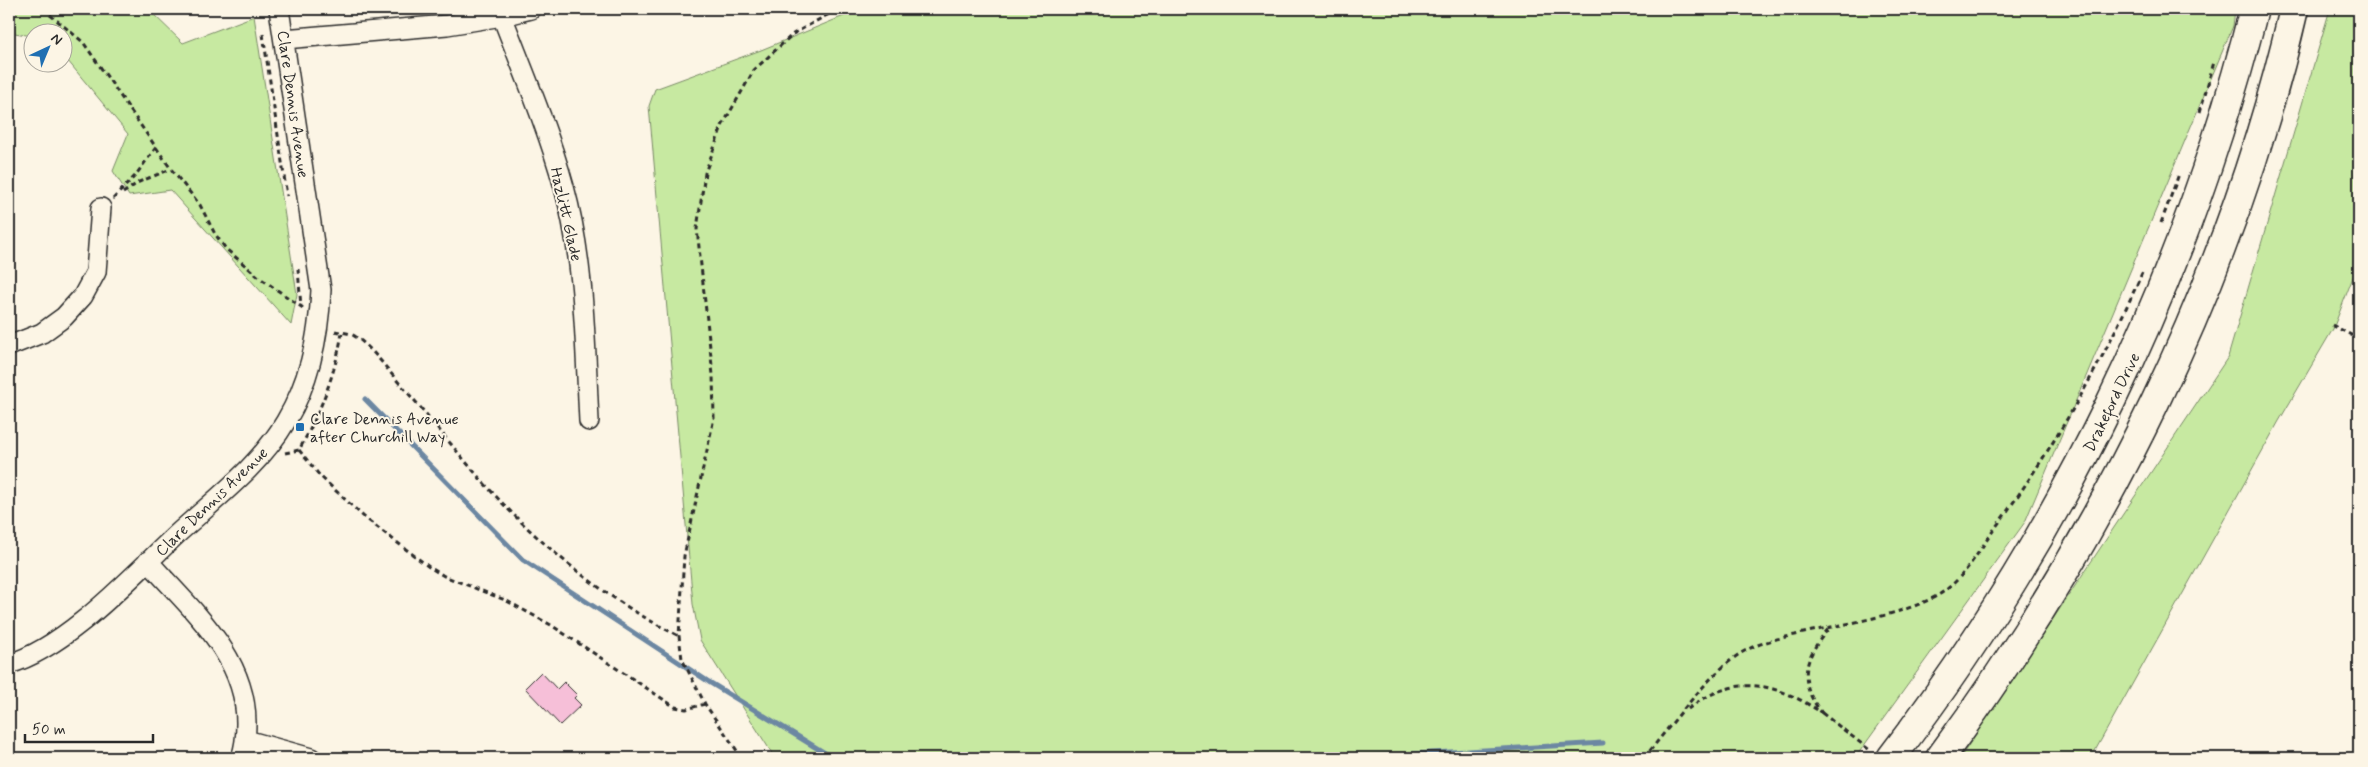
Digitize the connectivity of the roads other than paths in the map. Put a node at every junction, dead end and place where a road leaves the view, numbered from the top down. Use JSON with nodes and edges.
{"nodes":[{"id":1,"x":280,"y":9,"type":"edge"},
{"id":2,"x":531,"y":9,"type":"edge"},
{"id":3,"x":2254,"y":9,"type":"edge"},
{"id":4,"x":2294,"y":9,"type":"edge"},
{"id":5,"x":502,"y":16,"type":"junction"},
{"id":6,"x":284,"y":39,"type":"junction"},
{"id":7,"x":101,"y":208,"type":"road end"},
{"id":8,"x":9,"y":346,"type":"edge"},
{"id":9,"x":589,"y":421,"type":"dead end"},
{"id":10,"x":148,"y":561,"type":"junction"},
{"id":11,"x":9,"y":664,"type":"edge"},
{"id":12,"x":246,"y":740,"type":"junction"},
{"id":13,"x":1888,"y":753,"type":"edge"},
{"id":14,"x":241,"y":758,"type":"edge"},
{"id":15,"x":311,"y":758,"type":"edge"},
{"id":16,"x":1940,"y":758,"type":"edge"}],
"edges":[{"from":1,"to":6,"type":"street","name":"Clare Dennis Avenue"},
{"from":2,"to":5,"type":"street"},
{"from":3,"to":13,"type":"highway","name":"Drakeford Drive"},
{"from":4,"to":16,"type":"highway"},
{"from":5,"to":6,"type":"street"},
{"from":5,"to":9,"type":"street","name":"Hazlitt Glade"},
{"from":6,"to":10,"type":"street","name":"Clare Dennis Avenue"},
{"from":7,"to":8,"type":"street"},
{"from":10,"to":11,"type":"street","name":"Clare Dennis Avenue"},
{"from":10,"to":12,"type":"street"},
{"from":12,"to":14,"type":"street"},
{"from":12,"to":15,"type":"street"}]}
